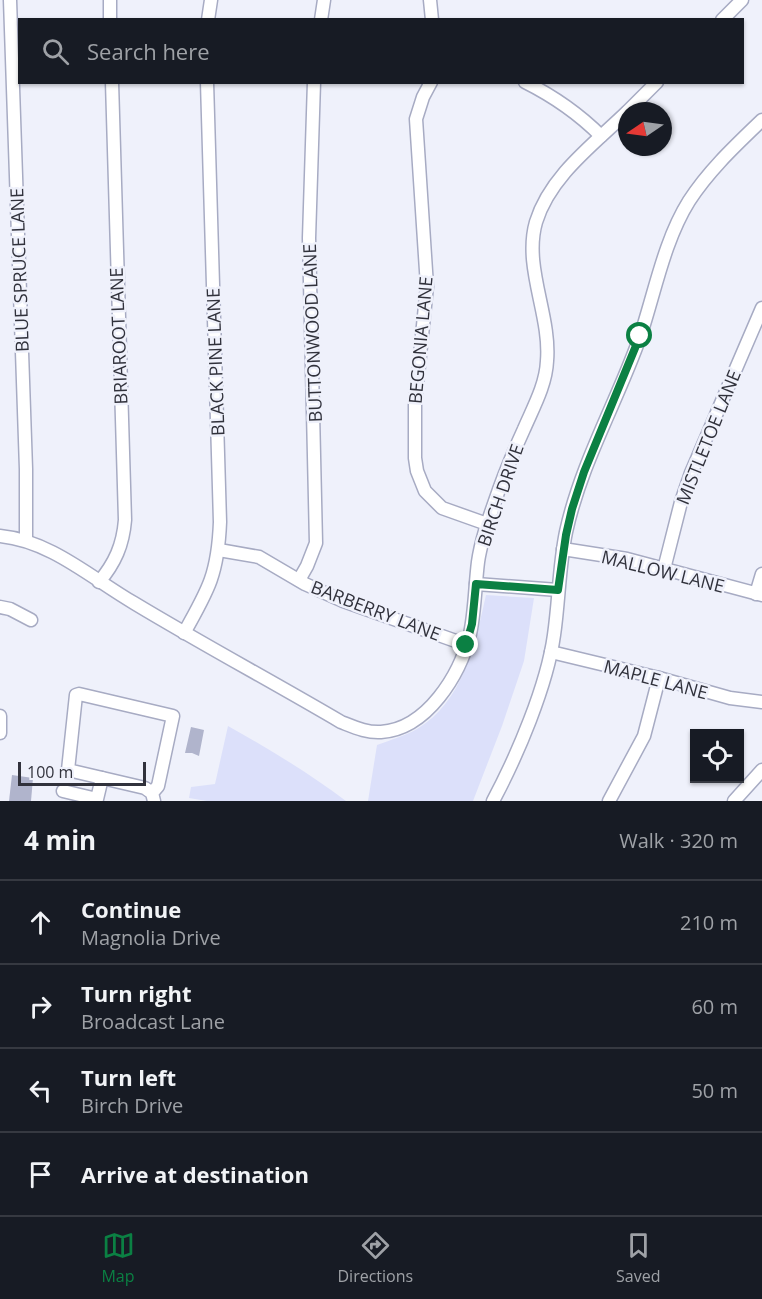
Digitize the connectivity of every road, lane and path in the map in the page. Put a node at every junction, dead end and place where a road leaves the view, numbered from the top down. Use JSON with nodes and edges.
{"nodes":[{"id":1,"x":10,"y":0,"type":"edge"},
{"id":2,"x":110,"y":0,"type":"edge"},
{"id":3,"x":211,"y":0,"type":"edge"},
{"id":4,"x":324,"y":0,"type":"edge"},
{"id":5,"x":430,"y":0,"type":"edge"},
{"id":6,"x":742,"y":0,"type":"edge"},
{"id":7,"x":110,"y":18,"type":"edge"},
{"id":8,"x":208,"y":18,"type":"edge"},
{"id":9,"x":321,"y":18,"type":"edge"},
{"id":10,"x":432,"y":18,"type":"edge"},
{"id":11,"x":724,"y":18,"type":"edge"},
{"id":12,"x":112,"y":84,"type":"edge"},
{"id":13,"x":207,"y":84,"type":"edge"},
{"id":14,"x":314,"y":84,"type":"edge"},
{"id":15,"x":430,"y":84,"type":"edge"},
{"id":16,"x":529,"y":84,"type":"edge"},
{"id":17,"x":655,"y":84,"type":"edge"},
{"id":18,"x":636,"y":102,"type":"edge"},
{"id":19,"x":618,"y":120,"type":"edge"},
{"id":20,"x":762,"y":120,"type":"edge"},
{"id":21,"x":602,"y":136,"type":"junction"},
{"id":22,"x":762,"y":308,"type":"edge"},
{"id":23,"x":488,"y":524,"type":"junction"},
{"id":24,"x":0,"y":536,"type":"edge"},
{"id":25,"x":26,"y":540,"type":"junction"},
{"id":26,"x":563,"y":549,"type":"junction"},
{"id":27,"x":219,"y":550,"type":"junction"},
{"id":28,"x":664,"y":569,"type":"junction"},
{"id":29,"x":762,"y":574,"type":"edge"},
{"id":30,"x":299,"y":579,"type":"junction"},
{"id":31,"x":99,"y":582,"type":"junction"},
{"id":32,"x":476,"y":584,"type":"junction"},
{"id":33,"x":558,"y":590,"type":"junction"},
{"id":34,"x":759,"y":595,"type":"edge"},
{"id":35,"x":0,"y":607,"type":"edge"},
{"id":36,"x":31,"y":620,"type":"dead end"},
{"id":37,"x":184,"y":633,"type":"junction"},
{"id":38,"x":466,"y":645,"type":"junction"},
{"id":39,"x":551,"y":652,"type":"junction"},
{"id":40,"x":659,"y":678,"type":"junction"},
{"id":41,"x":762,"y":702,"type":"edge"},
{"id":42,"x":0,"y":716,"type":"edge"},
{"id":43,"x":0,"y":733,"type":"edge"},
{"id":44,"x":762,"y":770,"type":"edge"},
{"id":45,"x":102,"y":778,"type":"junction"},
{"id":46,"x":63,"y":791,"type":"dead end"},
{"id":47,"x":153,"y":797,"type":"edge"},
{"id":48,"x":102,"y":800,"type":"edge"},
{"id":49,"x":494,"y":801,"type":"edge"},
{"id":50,"x":609,"y":801,"type":"edge"},
{"id":51,"x":734,"y":801,"type":"edge"}],
"edges":[{"from":1,"to":25,"type":"street","name":"BLUE SPRUCE LANE"},
{"from":2,"to":7,"type":"street"},
{"from":3,"to":8,"type":"street"},
{"from":4,"to":9,"type":"street"},
{"from":5,"to":10,"type":"street"},
{"from":6,"to":11,"type":"street"},
{"from":12,"to":31,"type":"street","name":"BRIAROOT LANE"},
{"from":13,"to":27,"type":"street","name":"BLACK PINE LANE"},
{"from":14,"to":30,"type":"street","name":"BUTTONWOOD LANE"},
{"from":15,"to":23,"type":"street","name":"BEGONIA LANE"},
{"from":16,"to":21,"type":"street"},
{"from":17,"to":18,"type":"street","name":"BIRCH DRIVE"},
{"from":19,"to":21,"type":"street","name":"BIRCH DRIVE"},
{"from":20,"to":26,"type":"street"},
{"from":21,"to":23,"type":"street","name":"BIRCH DRIVE"},
{"from":22,"to":28,"type":"street","name":"MISTLETOE LANE"},
{"from":23,"to":32,"type":"street","name":"BIRCH DRIVE"},
{"from":24,"to":25,"type":"street","name":"BIRCH DRIVE"},
{"from":25,"to":31,"type":"street","name":"BIRCH DRIVE"},
{"from":26,"to":28,"type":"street","name":"MALLOW LANE"},
{"from":26,"to":33,"type":"street"},
{"from":27,"to":30,"type":"street","name":"BARBERRY LANE"},
{"from":27,"to":37,"type":"street","name":"BLACK PINE LANE"},
{"from":28,"to":34,"type":"street","name":"MALLOW LANE"},
{"from":29,"to":34,"type":"street"},
{"from":30,"to":38,"type":"street","name":"BARBERRY LANE"},
{"from":31,"to":37,"type":"street","name":"BIRCH DRIVE"},
{"from":32,"to":33,"type":"street"},
{"from":32,"to":38,"type":"street","name":"BIRCH DRIVE"},
{"from":33,"to":39,"type":"street"},
{"from":35,"to":36,"type":"street"},
{"from":37,"to":38,"type":"street","name":"BIRCH DRIVE"},
{"from":39,"to":40,"type":"street","name":"MAPLE LANE"},
{"from":39,"to":49,"type":"street"},
{"from":40,"to":41,"type":"street","name":"MAPLE LANE"},
{"from":40,"to":50,"type":"street"},
{"from":42,"to":43,"type":"street"},
{"from":44,"to":51,"type":"street"},
{"from":45,"to":47,"type":"street"},
{"from":45,"to":47,"type":"street"},
{"from":45,"to":48,"type":"street"},
{"from":46,"to":48,"type":"street"}]}
